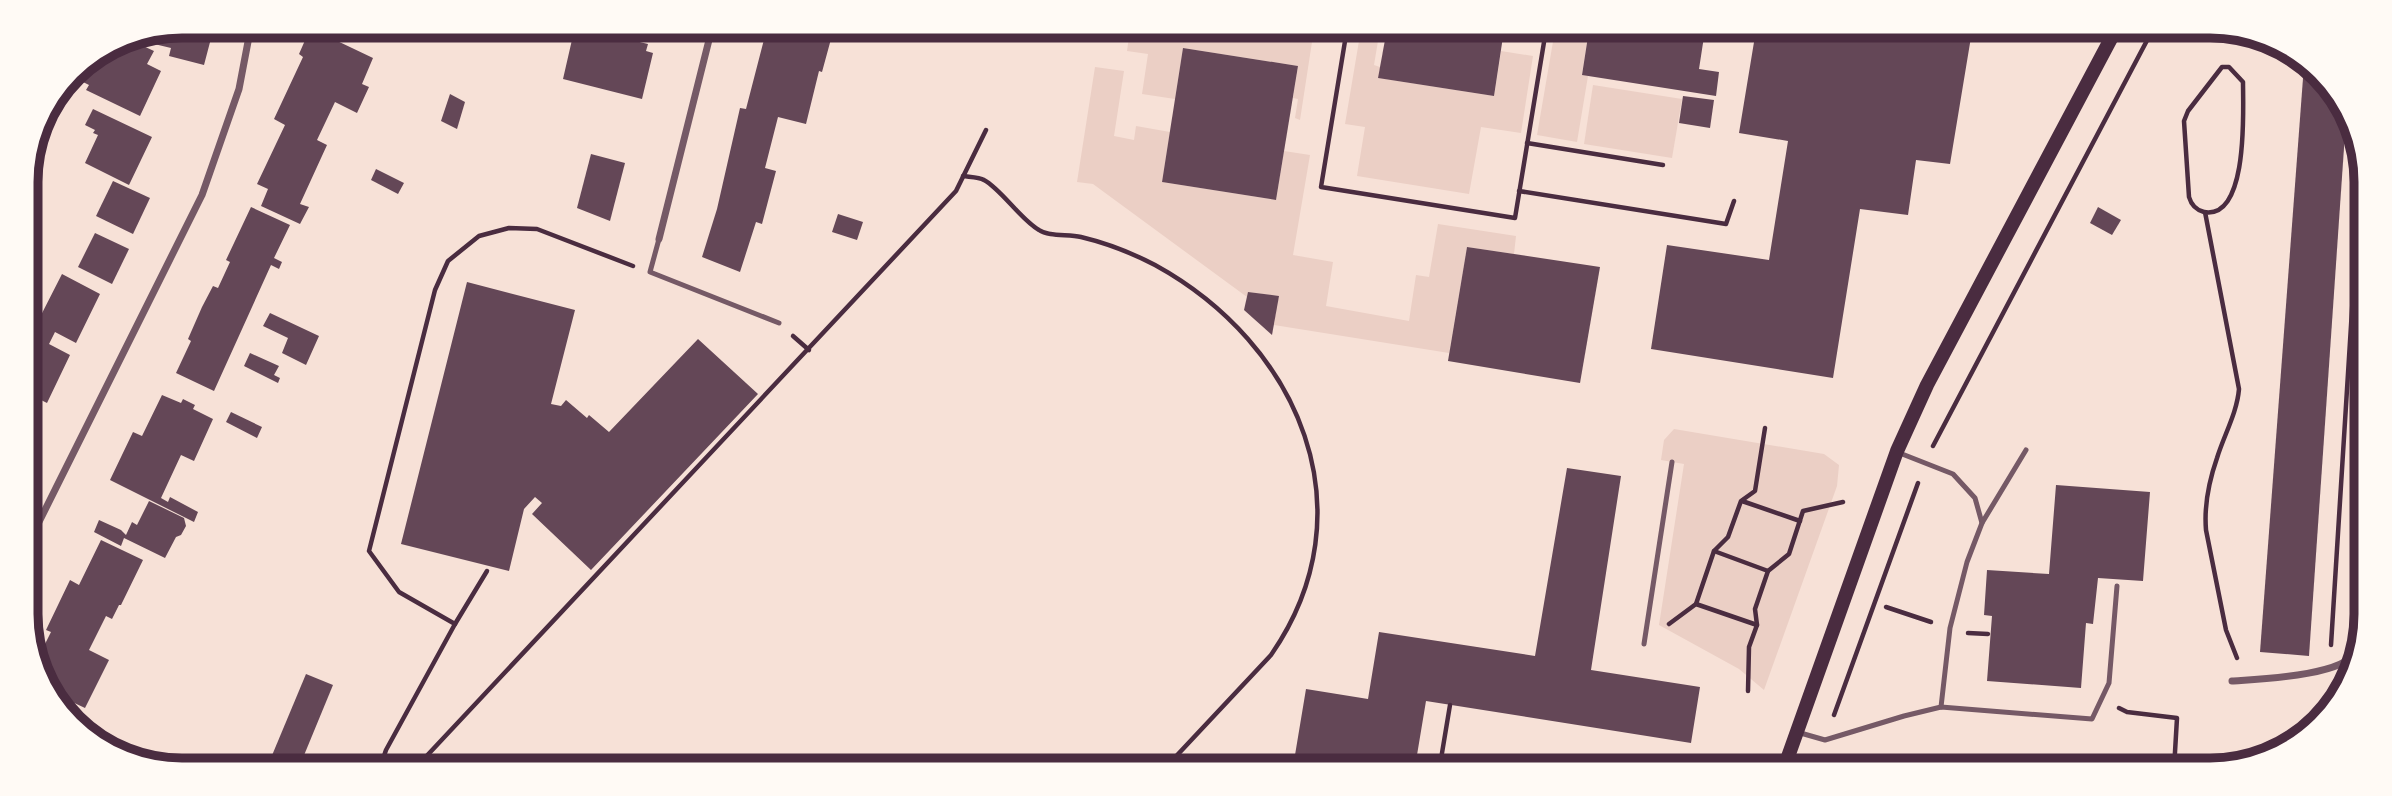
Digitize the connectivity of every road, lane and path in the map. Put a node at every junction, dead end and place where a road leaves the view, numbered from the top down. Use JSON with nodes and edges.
{"nodes":[{"id":1,"x":249,"y":38,"type":"edge"},
{"id":2,"x":709,"y":38,"type":"edge"},
{"id":3,"x":1346,"y":38,"type":"edge"},
{"id":4,"x":1545,"y":38,"type":"edge"},
{"id":5,"x":2111,"y":38,"type":"edge"},
{"id":6,"x":2149,"y":38,"type":"edge"},
{"id":7,"x":986,"y":130,"type":"dead end"},
{"id":8,"x":1527,"y":143,"type":"junction"},
{"id":9,"x":1663,"y":165,"type":"dead end"},
{"id":10,"x":963,"y":176,"type":"junction"},
{"id":11,"x":1519,"y":191,"type":"junction"},
{"id":12,"x":1734,"y":201,"type":"dead end"},
{"id":13,"x":2205,"y":212,"type":"junction"},
{"id":14,"x":659,"y":239,"type":"joint"},
{"id":15,"x":650,"y":272,"type":"junction"},
{"id":16,"x":2354,"y":276,"type":"edge"},
{"id":17,"x":779,"y":323,"type":"dead end"},
{"id":18,"x":1765,"y":428,"type":"dead end"},
{"id":19,"x":2026,"y":450,"type":"dead end"},
{"id":20,"x":1897,"y":451,"type":"junction"},
{"id":21,"x":1926,"y":461,"type":"junction"},
{"id":22,"x":1672,"y":462,"type":"dead end"},
{"id":23,"x":1741,"y":501,"type":"junction"},
{"id":24,"x":1843,"y":502,"type":"dead end"},
{"id":25,"x":38,"y":515,"type":"edge"},
{"id":26,"x":1800,"y":521,"type":"junction"},
{"id":27,"x":1982,"y":523,"type":"junction"},
{"id":28,"x":1714,"y":551,"type":"junction"},
{"id":29,"x":487,"y":571,"type":"dead end"},
{"id":30,"x":1768,"y":571,"type":"junction"},
{"id":31,"x":2117,"y":586,"type":"dead end"},
{"id":32,"x":1696,"y":604,"type":"junction"},
{"id":33,"x":1886,"y":607,"type":"dead end"},
{"id":34,"x":455,"y":624,"type":"junction"},
{"id":35,"x":1939,"y":624,"type":"dead end"},
{"id":36,"x":1757,"y":625,"type":"junction"},
{"id":37,"x":1965,"y":633,"type":"dead end"},
{"id":38,"x":1988,"y":634,"type":"dead end"},
{"id":39,"x":1644,"y":644,"type":"joint"},
{"id":40,"x":2345,"y":664,"type":"edge"},
{"id":41,"x":2329,"y":670,"type":"junction"},
{"id":42,"x":2251,"y":679,"type":"junction"},
{"id":43,"x":2232,"y":681,"type":"dead end"},
{"id":44,"x":1748,"y":691,"type":"dead end"},
{"id":45,"x":2101,"y":700,"type":"junction"},
{"id":46,"x":1450,"y":705,"type":"dead end"},
{"id":47,"x":1941,"y":707,"type":"junction"},
{"id":48,"x":1797,"y":732,"type":"junction"},
{"id":49,"x":1825,"y":740,"type":"junction"},
{"id":50,"x":1441,"y":757,"type":"edge"},
{"id":51,"x":1788,"y":757,"type":"edge"},
{"id":52,"x":2175,"y":757,"type":"edge"},
{"id":53,"x":383,"y":758,"type":"edge"},
{"id":54,"x":427,"y":758,"type":"edge"},
{"id":55,"x":1175,"y":758,"type":"edge"}],
"edges":[{"from":1,"to":25,"type":"street"},
{"from":2,"to":14,"type":"street"},
{"from":3,"to":11,"type":"path"},
{"from":4,"to":8,"type":"path"},
{"from":5,"to":20,"type":"main road"},
{"from":6,"to":21,"type":"path"},
{"from":7,"to":10,"type":"path"},
{"from":8,"to":9,"type":"path"},
{"from":8,"to":11,"type":"path"},
{"from":10,"to":54,"type":"path"},
{"from":10,"to":55,"type":"path"},
{"from":11,"to":12,"type":"path"},
{"from":13,"to":13,"type":"path"},
{"from":13,"to":42,"type":"path"},
{"from":14,"to":15,"type":"lane"},
{"from":15,"to":17,"type":"lane"},
{"from":15,"to":34,"type":"path"},
{"from":16,"to":41,"type":"path"},
{"from":18,"to":23,"type":"path"},
{"from":19,"to":27,"type":"lane"},
{"from":20,"to":21,"type":"lane"},
{"from":20,"to":48,"type":"main road"},
{"from":21,"to":27,"type":"lane"},
{"from":21,"to":49,"type":"path"},
{"from":22,"to":39,"type":"lane"},
{"from":23,"to":26,"type":"path"},
{"from":23,"to":28,"type":"path"},
{"from":24,"to":26,"type":"path"},
{"from":26,"to":30,"type":"path"},
{"from":27,"to":47,"type":"lane"},
{"from":28,"to":30,"type":"path"},
{"from":28,"to":32,"type":"path"},
{"from":29,"to":34,"type":"path"},
{"from":30,"to":36,"type":"path"},
{"from":31,"to":45,"type":"lane"},
{"from":32,"to":36,"type":"path"},
{"from":32,"to":39,"type":"path"},
{"from":33,"to":35,"type":"path"},
{"from":34,"to":53,"type":"path"},
{"from":36,"to":44,"type":"path"},
{"from":37,"to":38,"type":"path"},
{"from":40,"to":41,"type":"street"},
{"from":41,"to":42,"type":"street"},
{"from":42,"to":43,"type":"street"},
{"from":45,"to":47,"type":"lane"},
{"from":45,"to":52,"type":"path"},
{"from":46,"to":50,"type":"path"},
{"from":47,"to":49,"type":"lane"},
{"from":48,"to":49,"type":"lane"},
{"from":48,"to":51,"type":"main road"}]}
